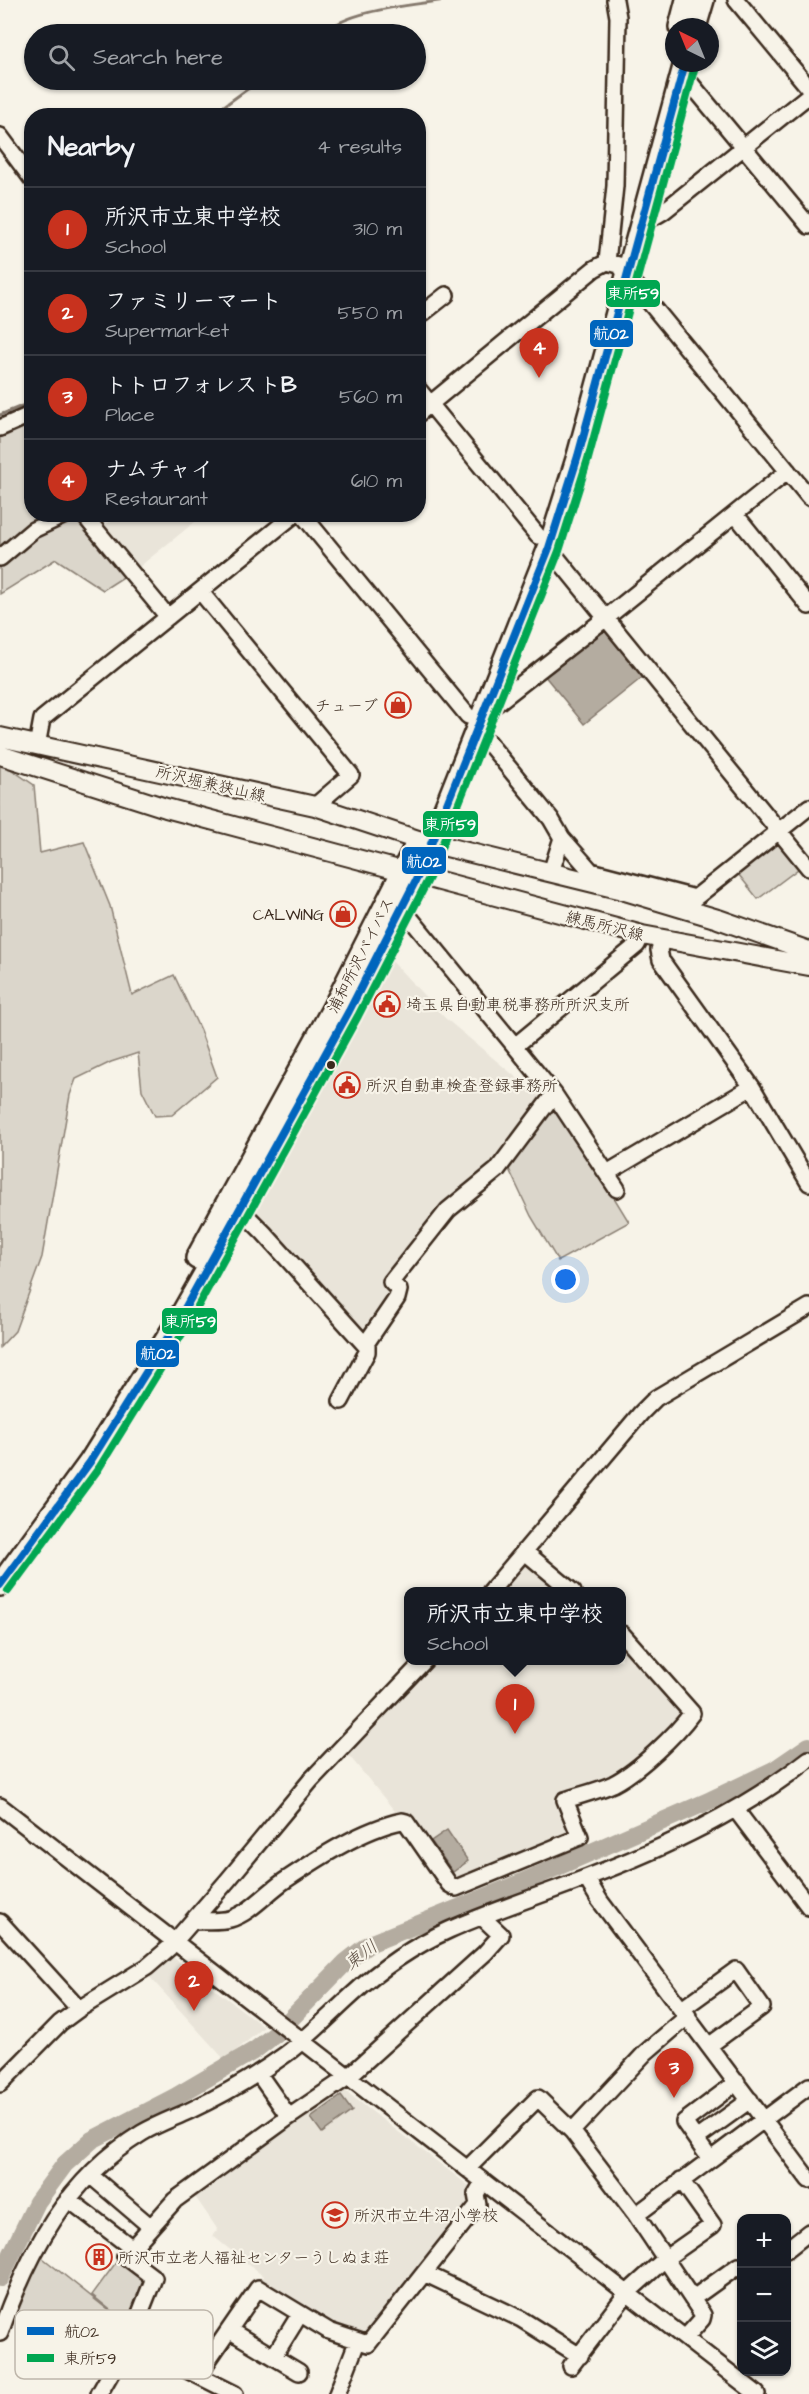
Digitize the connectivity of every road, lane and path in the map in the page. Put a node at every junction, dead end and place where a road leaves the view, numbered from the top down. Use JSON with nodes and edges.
{"nodes":[{"id":1,"x":615,"y":0,"type":"edge"},
{"id":2,"x":687,"y":0,"type":"edge"},
{"id":3,"x":703,"y":0,"type":"edge"},
{"id":4,"x":736,"y":0,"type":"edge"},
{"id":5,"x":682,"y":18,"type":"edge"},
{"id":6,"x":698,"y":18,"type":"edge"},
{"id":7,"x":669,"y":72,"type":"edge"},
{"id":8,"x":683,"y":72,"type":"edge"},
{"id":9,"x":687,"y":72,"type":"edge"},
{"id":10,"x":809,"y":88,"type":"edge"},
{"id":11,"x":809,"y":95,"type":"edge"},
{"id":12,"x":0,"y":136,"type":"edge"},
{"id":13,"x":745,"y":147,"type":"junction"},
{"id":14,"x":24,"y":168,"type":"edge"},
{"id":15,"x":640,"y":225,"type":"junction"},
{"id":16,"x":809,"y":226,"type":"edge"},
{"id":17,"x":618,"y":267,"type":"junction"},
{"id":18,"x":446,"y":295,"type":"dead end"},
{"id":19,"x":426,"y":311,"type":"edge"},
{"id":20,"x":426,"y":408,"type":"edge"},
{"id":21,"x":426,"y":410,"type":"edge"},
{"id":22,"x":24,"y":418,"type":"edge"},
{"id":23,"x":0,"y":428,"type":"edge"},
{"id":24,"x":788,"y":471,"type":"junction"},
{"id":25,"x":809,"y":497,"type":"edge"},
{"id":26,"x":735,"y":514,"type":"junction"},
{"id":27,"x":50,"y":522,"type":"edge"},
{"id":28,"x":90,"y":522,"type":"edge"},
{"id":29,"x":285,"y":522,"type":"edge"},
{"id":30,"x":309,"y":522,"type":"edge"},
{"id":31,"x":543,"y":542,"type":"junction"},
{"id":32,"x":0,"y":558,"type":"edge"},
{"id":33,"x":200,"y":591,"type":"junction"},
{"id":34,"x":809,"y":606,"type":"edge"},
{"id":35,"x":168,"y":617,"type":"junction"},
{"id":36,"x":606,"y":618,"type":"junction"},
{"id":37,"x":476,"y":720,"type":"junction"},
{"id":38,"x":0,"y":737,"type":"edge"},
{"id":39,"x":37,"y":746,"type":"junction"},
{"id":40,"x":0,"y":755,"type":"edge"},
{"id":41,"x":315,"y":806,"type":"junction"},
{"id":42,"x":809,"y":807,"type":"edge"},
{"id":43,"x":780,"y":831,"type":"junction"},
{"id":44,"x":562,"y":838,"type":"junction"},
{"id":45,"x":425,"y":841,"type":"junction"},
{"id":46,"x":809,"y":868,"type":"edge"},
{"id":47,"x":412,"y":872,"type":"junction"},
{"id":48,"x":551,"y":872,"type":"junction"},
{"id":49,"x":402,"y":909,"type":"junction"},
{"id":50,"x":642,"y":935,"type":"junction"},
{"id":51,"x":663,"y":939,"type":"junction"},
{"id":52,"x":809,"y":951,"type":"edge"},
{"id":53,"x":809,"y":966,"type":"edge"},
{"id":54,"x":515,"y":1046,"type":"junction"},
{"id":55,"x":752,"y":1087,"type":"junction"},
{"id":56,"x":554,"y":1094,"type":"junction"},
{"id":57,"x":607,"y":1173,"type":"junction"},
{"id":58,"x":809,"y":1183,"type":"edge"},
{"id":59,"x":617,"y":1190,"type":"dead end"},
{"id":60,"x":241,"y":1210,"type":"junction"},
{"id":61,"x":809,"y":1307,"type":"edge"},
{"id":62,"x":367,"y":1347,"type":"junction"},
{"id":63,"x":341,"y":1401,"type":"dead end"},
{"id":64,"x":524,"y":1551,"type":"junction"},
{"id":65,"x":0,"y":1563,"type":"edge"},
{"id":66,"x":0,"y":1585,"type":"edge"},
{"id":67,"x":494,"y":1587,"type":"edge"},
{"id":68,"x":567,"y":1587,"type":"edge"},
{"id":69,"x":626,"y":1640,"type":"edge"},
{"id":70,"x":420,"y":1665,"type":"edge"},
{"id":71,"x":809,"y":1759,"type":"edge"},
{"id":72,"x":736,"y":1810,"type":"junction"},
{"id":73,"x":2,"y":1812,"type":"edge"},
{"id":74,"x":586,"y":1878,"type":"junction"},
{"id":75,"x":809,"y":1907,"type":"edge"},
{"id":76,"x":482,"y":1917,"type":"junction"},
{"id":77,"x":193,"y":1921,"type":"junction"},
{"id":78,"x":0,"y":1922,"type":"edge"},
{"id":79,"x":175,"y":1942,"type":"junction"},
{"id":80,"x":79,"y":2009,"type":"junction"},
{"id":81,"x":685,"y":2012,"type":"junction"},
{"id":82,"x":299,"y":2039,"type":"junction"},
{"id":83,"x":710,"y":2045,"type":"junction"},
{"id":84,"x":258,"y":2073,"type":"junction"},
{"id":85,"x":348,"y":2077,"type":"junction"},
{"id":86,"x":737,"y":2082,"type":"junction"},
{"id":87,"x":0,"y":2084,"type":"edge"},
{"id":88,"x":809,"y":2086,"type":"edge"},
{"id":89,"x":750,"y":2100,"type":"junction"},
{"id":90,"x":288,"y":2117,"type":"junction"},
{"id":91,"x":764,"y":2119,"type":"junction"},
{"id":92,"x":572,"y":2131,"type":"junction"},
{"id":93,"x":696,"y":2139,"type":"junction"},
{"id":94,"x":710,"y":2159,"type":"junction"},
{"id":95,"x":467,"y":2169,"type":"junction"},
{"id":96,"x":90,"y":2175,"type":"junction"},
{"id":97,"x":808,"y":2176,"type":"edge"},
{"id":98,"x":681,"y":2180,"type":"junction"},
{"id":99,"x":483,"y":2182,"type":"junction"},
{"id":100,"x":68,"y":2199,"type":"junction"},
{"id":101,"x":636,"y":2215,"type":"junction"},
{"id":102,"x":151,"y":2227,"type":"junction"},
{"id":103,"x":809,"y":2232,"type":"edge"},
{"id":104,"x":791,"y":2246,"type":"edge"},
{"id":105,"x":132,"y":2248,"type":"junction"},
{"id":106,"x":666,"y":2258,"type":"junction"},
{"id":107,"x":740,"y":2268,"type":"edge"},
{"id":108,"x":424,"y":2273,"type":"junction"},
{"id":109,"x":627,"y":2293,"type":"junction"},
{"id":110,"x":692,"y":2299,"type":"junction"},
{"id":111,"x":141,"y":2310,"type":"edge"},
{"id":112,"x":300,"y":2314,"type":"junction"},
{"id":113,"x":229,"y":2330,"type":"junction"},
{"id":114,"x":0,"y":2333,"type":"edge"},
{"id":115,"x":685,"y":2338,"type":"junction"},
{"id":116,"x":357,"y":2342,"type":"junction"},
{"id":117,"x":213,"y":2354,"type":"edge"},
{"id":118,"x":274,"y":2356,"type":"junction"},
{"id":119,"x":299,"y":2372,"type":"dead end"},
{"id":120,"x":107,"y":2379,"type":"edge"},
{"id":121,"x":204,"y":2379,"type":"edge"},
{"id":122,"x":99,"y":2394,"type":"edge"},
{"id":123,"x":235,"y":2394,"type":"edge"},
{"id":124,"x":337,"y":2394,"type":"edge"},
{"id":125,"x":757,"y":2394,"type":"edge"}],
"edges":[{"from":1,"to":17,"type":"street"},
{"from":2,"to":5,"type":"highway"},
{"from":3,"to":6,"type":"highway"},
{"from":4,"to":10,"type":"street"},
{"from":7,"to":17,"type":"highway","name":"浦和所沢バイパス"},
{"from":8,"to":15,"type":"highway","name":"浦和所沢バイパス"},
{"from":9,"to":13,"type":"street"},
{"from":11,"to":13,"type":"street"},
{"from":12,"to":14,"type":"street"},
{"from":13,"to":15,"type":"street"},
{"from":13,"to":16,"type":"street"},
{"from":15,"to":17,"type":"highway","name":"浦和所沢バイパス"},
{"from":17,"to":20,"type":"street"},
{"from":17,"to":24,"type":"street"},
{"from":17,"to":31,"type":"highway","name":"浦和所沢バイパス"},
{"from":18,"to":19,"type":"street"},
{"from":21,"to":31,"type":"street"},
{"from":22,"to":23,"type":"street"},
{"from":24,"to":25,"type":"street"},
{"from":24,"to":26,"type":"street"},
{"from":26,"to":34,"type":"street"},
{"from":26,"to":36,"type":"street"},
{"from":27,"to":32,"type":"street"},
{"from":28,"to":35,"type":"street"},
{"from":29,"to":33,"type":"street"},
{"from":30,"to":37,"type":"street"},
{"from":31,"to":36,"type":"street"},
{"from":31,"to":37,"type":"highway","name":"浦和所沢バイパス"},
{"from":33,"to":35,"type":"street"},
{"from":33,"to":41,"type":"street"},
{"from":35,"to":39,"type":"street"},
{"from":36,"to":37,"type":"street"},
{"from":36,"to":43,"type":"street"},
{"from":37,"to":44,"type":"street"},
{"from":37,"to":45,"type":"highway","name":"浦和所沢バイパス"},
{"from":38,"to":39,"type":"main road","name":"所沢堀兼狭山線"},
{"from":39,"to":41,"type":"main road","name":"所沢堀兼狭山線"},
{"from":40,"to":47,"type":"main road","name":"所沢堀兼狭山線"},
{"from":41,"to":45,"type":"main road","name":"所沢堀兼狭山線"},
{"from":42,"to":43,"type":"street"},
{"from":43,"to":44,"type":"street"},
{"from":43,"to":46,"type":"street"},
{"from":44,"to":48,"type":"street"},
{"from":45,"to":47,"type":"highway","name":"浦和所沢バイパス"},
{"from":45,"to":48,"type":"main road"},
{"from":47,"to":49,"type":"highway","name":"浦和所沢バイパス"},
{"from":47,"to":50,"type":"main road","name":"練馬所沢線"},
{"from":47,"to":65,"type":"highway","name":"浦和所沢バイパス"},
{"from":48,"to":52,"type":"main road"},
{"from":49,"to":54,"type":"street"},
{"from":49,"to":60,"type":"highway","name":"浦和所沢バイパス"},
{"from":50,"to":51,"type":"main road","name":"練馬所沢線"},
{"from":50,"to":54,"type":"street"},
{"from":51,"to":53,"type":"main road","name":"練馬所沢線"},
{"from":51,"to":55,"type":"street"},
{"from":54,"to":56,"type":"street"},
{"from":55,"to":57,"type":"street"},
{"from":55,"to":58,"type":"street"},
{"from":56,"to":57,"type":"street"},
{"from":56,"to":62,"type":"street"},
{"from":57,"to":59,"type":"street"},
{"from":60,"to":62,"type":"street"},
{"from":60,"to":66,"type":"highway","name":"浦和所沢バイパス"},
{"from":61,"to":64,"type":"street"},
{"from":62,"to":63,"type":"street"},
{"from":64,"to":67,"type":"street"},
{"from":64,"to":68,"type":"street"},
{"from":69,"to":77,"type":"street"},
{"from":70,"to":77,"type":"street"},
{"from":71,"to":72,"type":"street"},
{"from":72,"to":74,"type":"street"},
{"from":72,"to":75,"type":"street"},
{"from":73,"to":79,"type":"street"},
{"from":74,"to":76,"type":"street"},
{"from":74,"to":81,"type":"street"},
{"from":76,"to":82,"type":"street"},
{"from":76,"to":85,"type":"street"},
{"from":77,"to":79,"type":"street"},
{"from":78,"to":80,"type":"street"},
{"from":79,"to":80,"type":"street"},
{"from":79,"to":82,"type":"street"},
{"from":80,"to":87,"type":"street"},
{"from":81,"to":83,"type":"street"},
{"from":81,"to":83,"type":"street"},
{"from":81,"to":92,"type":"street"},
{"from":82,"to":84,"type":"street"},
{"from":82,"to":85,"type":"street"},
{"from":83,"to":86,"type":"street"},
{"from":84,"to":90,"type":"street"},
{"from":84,"to":96,"type":"street"},
{"from":85,"to":90,"type":"street"},
{"from":85,"to":95,"type":"street"},
{"from":86,"to":89,"type":"street"},
{"from":86,"to":93,"type":"street"},
{"from":88,"to":91,"type":"street"},
{"from":89,"to":91,"type":"street"},
{"from":89,"to":93,"type":"street"},
{"from":90,"to":102,"type":"street"},
{"from":91,"to":94,"type":"street"},
{"from":91,"to":97,"type":"street"},
{"from":92,"to":95,"type":"street"},
{"from":92,"to":101,"type":"street"},
{"from":93,"to":94,"type":"street"},
{"from":94,"to":98,"type":"street"},
{"from":95,"to":99,"type":"street"},
{"from":96,"to":100,"type":"street"},
{"from":96,"to":102,"type":"street"},
{"from":98,"to":101,"type":"street"},
{"from":98,"to":106,"type":"street"},
{"from":99,"to":108,"type":"street"},
{"from":99,"to":109,"type":"street"},
{"from":100,"to":105,"type":"street"},
{"from":100,"to":114,"type":"street"},
{"from":101,"to":106,"type":"street"},
{"from":102,"to":105,"type":"street"},
{"from":103,"to":104,"type":"street"},
{"from":105,"to":111,"type":"street"},
{"from":106,"to":109,"type":"street"},
{"from":106,"to":110,"type":"street"},
{"from":107,"to":110,"type":"street"},
{"from":108,"to":109,"type":"street"},
{"from":108,"to":116,"type":"street"},
{"from":109,"to":115,"type":"street"},
{"from":110,"to":115,"type":"street"},
{"from":112,"to":113,"type":"street"},
{"from":112,"to":116,"type":"street"},
{"from":112,"to":118,"type":"street"},
{"from":113,"to":117,"type":"street"},
{"from":113,"to":118,"type":"street"},
{"from":115,"to":125,"type":"street"},
{"from":116,"to":124,"type":"street"},
{"from":118,"to":119,"type":"street"},
{"from":120,"to":122,"type":"street"},
{"from":121,"to":123,"type":"street"}]}
